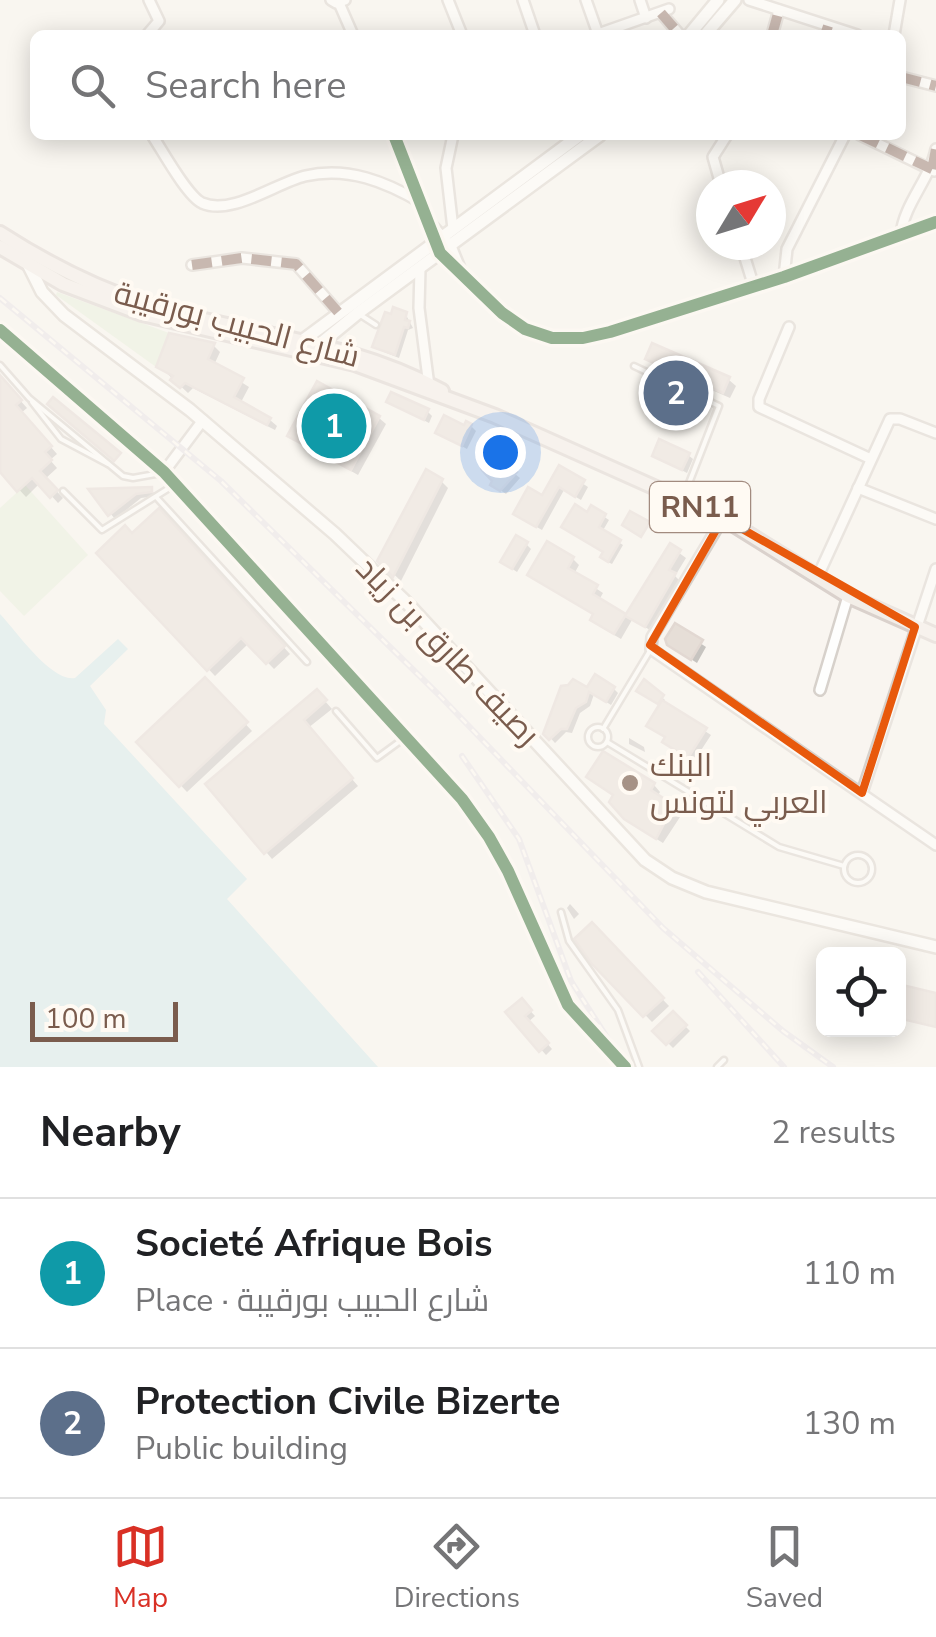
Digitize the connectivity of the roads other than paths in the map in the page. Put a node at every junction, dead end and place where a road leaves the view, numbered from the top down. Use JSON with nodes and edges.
{"nodes":[{"id":1,"x":149,"y":0,"type":"edge"},
{"id":2,"x":448,"y":0,"type":"edge"},
{"id":3,"x":523,"y":0,"type":"edge"},
{"id":4,"x":586,"y":0,"type":"edge"},
{"id":5,"x":640,"y":0,"type":"edge"},
{"id":6,"x":718,"y":0,"type":"edge"},
{"id":7,"x":735,"y":0,"type":"edge"},
{"id":8,"x":749,"y":0,"type":"edge"},
{"id":9,"x":900,"y":0,"type":"edge"},
{"id":10,"x":338,"y":1,"type":"edge"},
{"id":11,"x":779,"y":10,"type":"junction"},
{"id":12,"x":646,"y":18,"type":"junction"},
{"id":13,"x":151,"y":30,"type":"edge"},
{"id":14,"x":351,"y":30,"type":"edge"},
{"id":15,"x":460,"y":30,"type":"edge"},
{"id":16,"x":533,"y":30,"type":"edge"},
{"id":17,"x":596,"y":30,"type":"edge"},
{"id":18,"x":609,"y":30,"type":"edge"},
{"id":19,"x":677,"y":30,"type":"edge"},
{"id":20,"x":692,"y":30,"type":"edge"},
{"id":21,"x":709,"y":30,"type":"edge"},
{"id":22,"x":773,"y":30,"type":"edge"},
{"id":23,"x":826,"y":30,"type":"edge"},
{"id":24,"x":895,"y":30,"type":"edge"},
{"id":25,"x":906,"y":78,"type":"edge"},
{"id":26,"x":936,"y":86,"type":"edge"},
{"id":27,"x":155,"y":140,"type":"edge"},
{"id":28,"x":396,"y":140,"type":"edge"},
{"id":29,"x":451,"y":140,"type":"edge"},
{"id":30,"x":724,"y":140,"type":"edge"},
{"id":31,"x":842,"y":140,"type":"edge"},
{"id":32,"x":871,"y":140,"type":"edge"},
{"id":33,"x":570,"y":144,"type":"edge"},
{"id":34,"x":936,"y":149,"type":"edge"},
{"id":35,"x":717,"y":170,"type":"edge"},
{"id":36,"x":934,"y":170,"type":"edge"},
{"id":37,"x":424,"y":204,"type":"junction"},
{"id":38,"x":936,"y":222,"type":"edge"},
{"id":39,"x":0,"y":233,"type":"edge"},
{"id":40,"x":902,"y":234,"type":"junction"},
{"id":41,"x":444,"y":241,"type":"junction"},
{"id":42,"x":0,"y":247,"type":"edge"},
{"id":43,"x":22,"y":247,"type":"junction"},
{"id":44,"x":422,"y":252,"type":"junction"},
{"id":45,"x":746,"y":260,"type":"edge"},
{"id":46,"x":192,"y":265,"type":"dead end"},
{"id":47,"x":28,"y":266,"type":"junction"},
{"id":48,"x":420,"y":268,"type":"junction"},
{"id":49,"x":784,"y":277,"type":"junction"},
{"id":50,"x":754,"y":286,"type":"junction"},
{"id":51,"x":338,"y":312,"type":"junction"},
{"id":52,"x":358,"y":313,"type":"junction"},
{"id":53,"x":376,"y":324,"type":"dead end"},
{"id":54,"x":789,"y":327,"type":"dead end"},
{"id":55,"x":0,"y":330,"type":"edge"},
{"id":56,"x":299,"y":344,"type":"junction"},
{"id":57,"x":316,"y":348,"type":"junction"},
{"id":58,"x":0,"y":365,"type":"edge"},
{"id":59,"x":634,"y":366,"type":"dead end"},
{"id":60,"x":430,"y":389,"type":"junction"},
{"id":61,"x":29,"y":398,"type":"junction"},
{"id":62,"x":203,"y":420,"type":"junction"},
{"id":63,"x":936,"y":433,"type":"edge"},
{"id":64,"x":871,"y":459,"type":"junction"},
{"id":65,"x":112,"y":466,"type":"junction"},
{"id":66,"x":164,"y":472,"type":"junction"},
{"id":67,"x":175,"y":484,"type":"junction"},
{"id":68,"x":858,"y":488,"type":"junction"},
{"id":69,"x":64,"y":491,"type":"dead end"},
{"id":70,"x":157,"y":498,"type":"junction"},
{"id":71,"x":683,"y":499,"type":"junction"},
{"id":72,"x":723,"y":518,"type":"junction"},
{"id":73,"x":936,"y":519,"type":"edge"},
{"id":74,"x":936,"y":569,"type":"edge"},
{"id":75,"x":817,"y":578,"type":"junction"},
{"id":76,"x":848,"y":596,"type":"junction"},
{"id":77,"x":915,"y":627,"type":"junction"},
{"id":78,"x":936,"y":635,"type":"edge"},
{"id":79,"x":651,"y":649,"type":"junction"},
{"id":80,"x":307,"y":662,"type":"dead end"},
{"id":81,"x":820,"y":690,"type":"dead end"},
{"id":82,"x":336,"y":711,"type":"dead end"},
{"id":83,"x":603,"y":729,"type":"junction"},
{"id":84,"x":407,"y":736,"type":"junction"},
{"id":85,"x":607,"y":742,"type":"junction"},
{"id":86,"x":862,"y":794,"type":"junction"},
{"id":87,"x":936,"y":845,"type":"edge"},
{"id":88,"x":844,"y":866,"type":"junction"},
{"id":89,"x":561,"y":912,"type":"dead end"},
{"id":90,"x":936,"y":947,"type":"edge"},
{"id":91,"x":724,"y":1060,"type":"dead end"},
{"id":92,"x":625,"y":1067,"type":"edge"},
{"id":93,"x":639,"y":1067,"type":"edge"},
{"id":94,"x":717,"y":1067,"type":"edge"}],
"edges":[{"from":1,"to":13,"type":"street"},
{"from":2,"to":15,"type":"street"},
{"from":3,"to":16,"type":"street"},
{"from":4,"to":17,"type":"street"},
{"from":5,"to":12,"type":"street"},
{"from":6,"to":20,"type":"main road"},
{"from":7,"to":21,"type":"main road"},
{"from":8,"to":11,"type":"street"},
{"from":9,"to":24,"type":"street"},
{"from":10,"to":14,"type":"street"},
{"from":11,"to":22,"type":"street"},
{"from":11,"to":23,"type":"street"},
{"from":12,"to":18,"type":"street"},
{"from":12,"to":19,"type":"street"},
{"from":25,"to":26,"type":"street"},
{"from":27,"to":37,"type":"street"},
{"from":28,"to":37,"type":"street"},
{"from":29,"to":41,"type":"street"},
{"from":30,"to":35,"type":"street"},
{"from":31,"to":49,"type":"street"},
{"from":32,"to":36,"type":"street"},
{"from":33,"to":41,"type":"main road"},
{"from":34,"to":36,"type":"street"},
{"from":36,"to":40,"type":"street"},
{"from":37,"to":41,"type":"street"},
{"from":38,"to":40,"type":"street"},
{"from":39,"to":43,"type":"main road","number":"RN11"},
{"from":40,"to":49,"type":"street"},
{"from":41,"to":44,"type":"main road"},
{"from":41,"to":48,"type":"main road"},
{"from":41,"to":50,"type":"street"},
{"from":42,"to":47,"type":"main road","number":"RN11"},
{"from":43,"to":47,"type":"main road","name":"رصيف طارق بن زياد"},
{"from":43,"to":56,"type":"main road","name":"شارع الحبيب بورقيبة","number":"RN11"},
{"from":44,"to":48,"type":"street"},
{"from":44,"to":51,"type":"main road"},
{"from":45,"to":50,"type":"street"},
{"from":46,"to":51,"type":"street"},
{"from":47,"to":56,"type":"main road","name":"شارع الحبيب بورقيبة","number":"RN11"},
{"from":47,"to":62,"type":"main road","name":"رصيف طارق بن زياد"},
{"from":48,"to":52,"type":"main road"},
{"from":48,"to":60,"type":"street"},
{"from":49,"to":50,"type":"street"},
{"from":51,"to":56,"type":"main road"},
{"from":52,"to":53,"type":"lane"},
{"from":52,"to":57,"type":"main road"},
{"from":54,"to":64,"type":"street"},
{"from":55,"to":66,"type":"street"},
{"from":56,"to":57,"type":"main road","name":"شارع الحبيب بورقيبة","number":"RN11"},
{"from":57,"to":60,"type":"main road","name":"شارع الحبيب بورقيبة","number":"RN11"},
{"from":58,"to":61,"type":"lane"},
{"from":59,"to":71,"type":"lane"},
{"from":60,"to":71,"type":"main road","name":"شارع الحبيب بورقيبة","number":"RN11"},
{"from":61,"to":65,"type":"lane"},
{"from":61,"to":65,"type":"lane"},
{"from":62,"to":66,"type":"street"},
{"from":62,"to":90,"type":"main road","name":"رصيف طارق بن زياد"},
{"from":63,"to":64,"type":"street"},
{"from":64,"to":68,"type":"street"},
{"from":65,"to":66,"type":"lane"},
{"from":66,"to":67,"type":"street"},
{"from":67,"to":70,"type":"lane"},
{"from":67,"to":84,"type":"street"},
{"from":68,"to":73,"type":"street"},
{"from":68,"to":75,"type":"street"},
{"from":69,"to":70,"type":"lane"},
{"from":70,"to":80,"type":"lane"},
{"from":71,"to":72,"type":"main road","name":"شارع الحبيب بورقيبة","number":"RN11"},
{"from":72,"to":75,"type":"main road","name":"شارع الحبيب بورقيبة","number":"RN11"},
{"from":72,"to":79,"type":"street"},
{"from":74,"to":77,"type":"street"},
{"from":75,"to":76,"type":"main road","name":"شارع الحبيب بورقيبة","number":"RN11"},
{"from":76,"to":77,"type":"main road","name":"شارع الحبيب بورقيبة","number":"RN11"},
{"from":76,"to":81,"type":"street"},
{"from":77,"to":78,"type":"main road","name":"شارع الحبيب بورقيبة","number":"RN11"},
{"from":77,"to":86,"type":"street"},
{"from":79,"to":83,"type":"lane"},
{"from":79,"to":86,"type":"street"},
{"from":82,"to":84,"type":"lane"},
{"from":83,"to":85,"type":"lane"},
{"from":83,"to":85,"type":"lane"},
{"from":84,"to":92,"type":"street"},
{"from":85,"to":88,"type":"lane"},
{"from":86,"to":87,"type":"street"},
{"from":88,"to":88,"type":"lane"},
{"from":89,"to":93,"type":"lane"},
{"from":91,"to":94,"type":"lane"}]}
